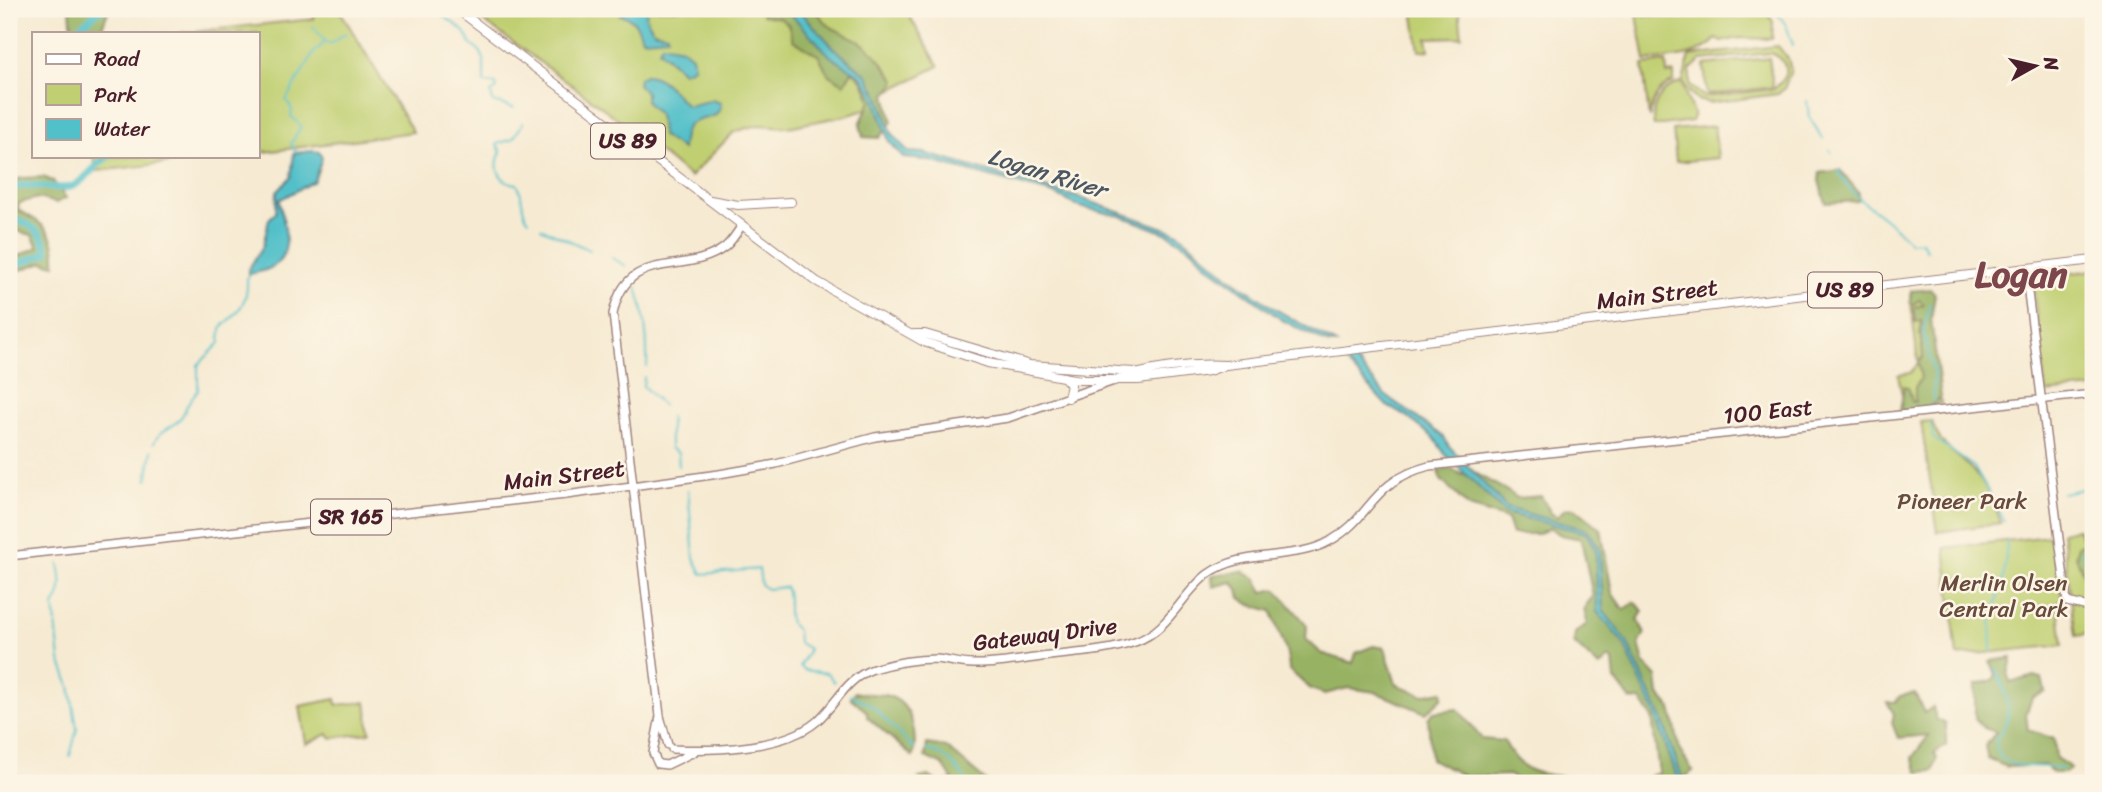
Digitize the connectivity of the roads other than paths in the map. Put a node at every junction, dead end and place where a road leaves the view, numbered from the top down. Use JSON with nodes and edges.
{"nodes":[{"id":1,"x":457,"y":9,"type":"edge"},
{"id":2,"x":707,"y":200,"type":"junction"},
{"id":3,"x":791,"y":202,"type":"dead end"},
{"id":4,"x":742,"y":225,"type":"junction"},
{"id":5,"x":2093,"y":260,"type":"edge"},
{"id":6,"x":2025,"y":269,"type":"junction"},
{"id":7,"x":914,"y":334,"type":"junction"},
{"id":8,"x":1226,"y":365,"type":"junction"},
{"id":9,"x":1137,"y":372,"type":"junction"},
{"id":10,"x":1064,"y":377,"type":"junction"},
{"id":11,"x":1114,"y":381,"type":"junction"},
{"id":12,"x":2093,"y":394,"type":"edge"},
{"id":13,"x":1068,"y":398,"type":"junction"},
{"id":14,"x":2041,"y":400,"type":"junction"},
{"id":15,"x":1446,"y":464,"type":"joint"},
{"id":16,"x":633,"y":486,"type":"junction"},
{"id":17,"x":9,"y":556,"type":"edge"},
{"id":18,"x":2093,"y":608,"type":"edge"},
{"id":19,"x":660,"y":716,"type":"junction"},
{"id":20,"x":656,"y":747,"type":"junction"},
{"id":21,"x":670,"y":747,"type":"junction"},
{"id":22,"x":698,"y":751,"type":"junction"},
{"id":23,"x":673,"y":760,"type":"junction"}],
"edges":[{"from":1,"to":2,"type":"highway","number":"US 89"},
{"from":2,"to":3,"type":"highway"},
{"from":2,"to":4,"type":"highway","number":"US 89"},
{"from":4,"to":7,"type":"highway","number":"US 89"},
{"from":4,"to":16,"type":"main road"},
{"from":5,"to":6,"type":"highway","name":"Main Street","number":"US 89"},
{"from":6,"to":8,"type":"highway","name":"Main Street","number":"US 89"},
{"from":6,"to":14,"type":"main road"},
{"from":7,"to":9,"type":"highway","number":"US 89"},
{"from":7,"to":10,"type":"highway","number":"US 89"},
{"from":8,"to":9,"type":"highway","name":"Main Street","number":"US 89"},
{"from":8,"to":11,"type":"highway","name":"Main Street","number":"US 89"},
{"from":9,"to":11,"type":"highway","name":"Main Street","number":"US 89"},
{"from":10,"to":11,"type":"highway","number":"US 89"},
{"from":10,"to":13,"type":"highway"},
{"from":11,"to":13,"type":"main road","name":"Main Street","number":"SR 165"},
{"from":12,"to":14,"type":"main road","name":"100 East"},
{"from":13,"to":16,"type":"main road","name":"Main Street","number":"SR 165"},
{"from":14,"to":15,"type":"main road","name":"100 East"},
{"from":14,"to":18,"type":"main road"},
{"from":15,"to":22,"type":"main road","name":"Gateway Drive"},
{"from":16,"to":17,"type":"main road","name":"Main Street","number":"SR 165"},
{"from":16,"to":19,"type":"main road"},
{"from":19,"to":20,"type":"main road"},
{"from":19,"to":21,"type":"main road"},
{"from":20,"to":21,"type":"main road"},
{"from":20,"to":23,"type":"main road"},
{"from":21,"to":22,"type":"main road","name":"Gateway Drive"},
{"from":21,"to":23,"type":"main road"},
{"from":22,"to":23,"type":"main road","name":"Gateway Drive"}]}
